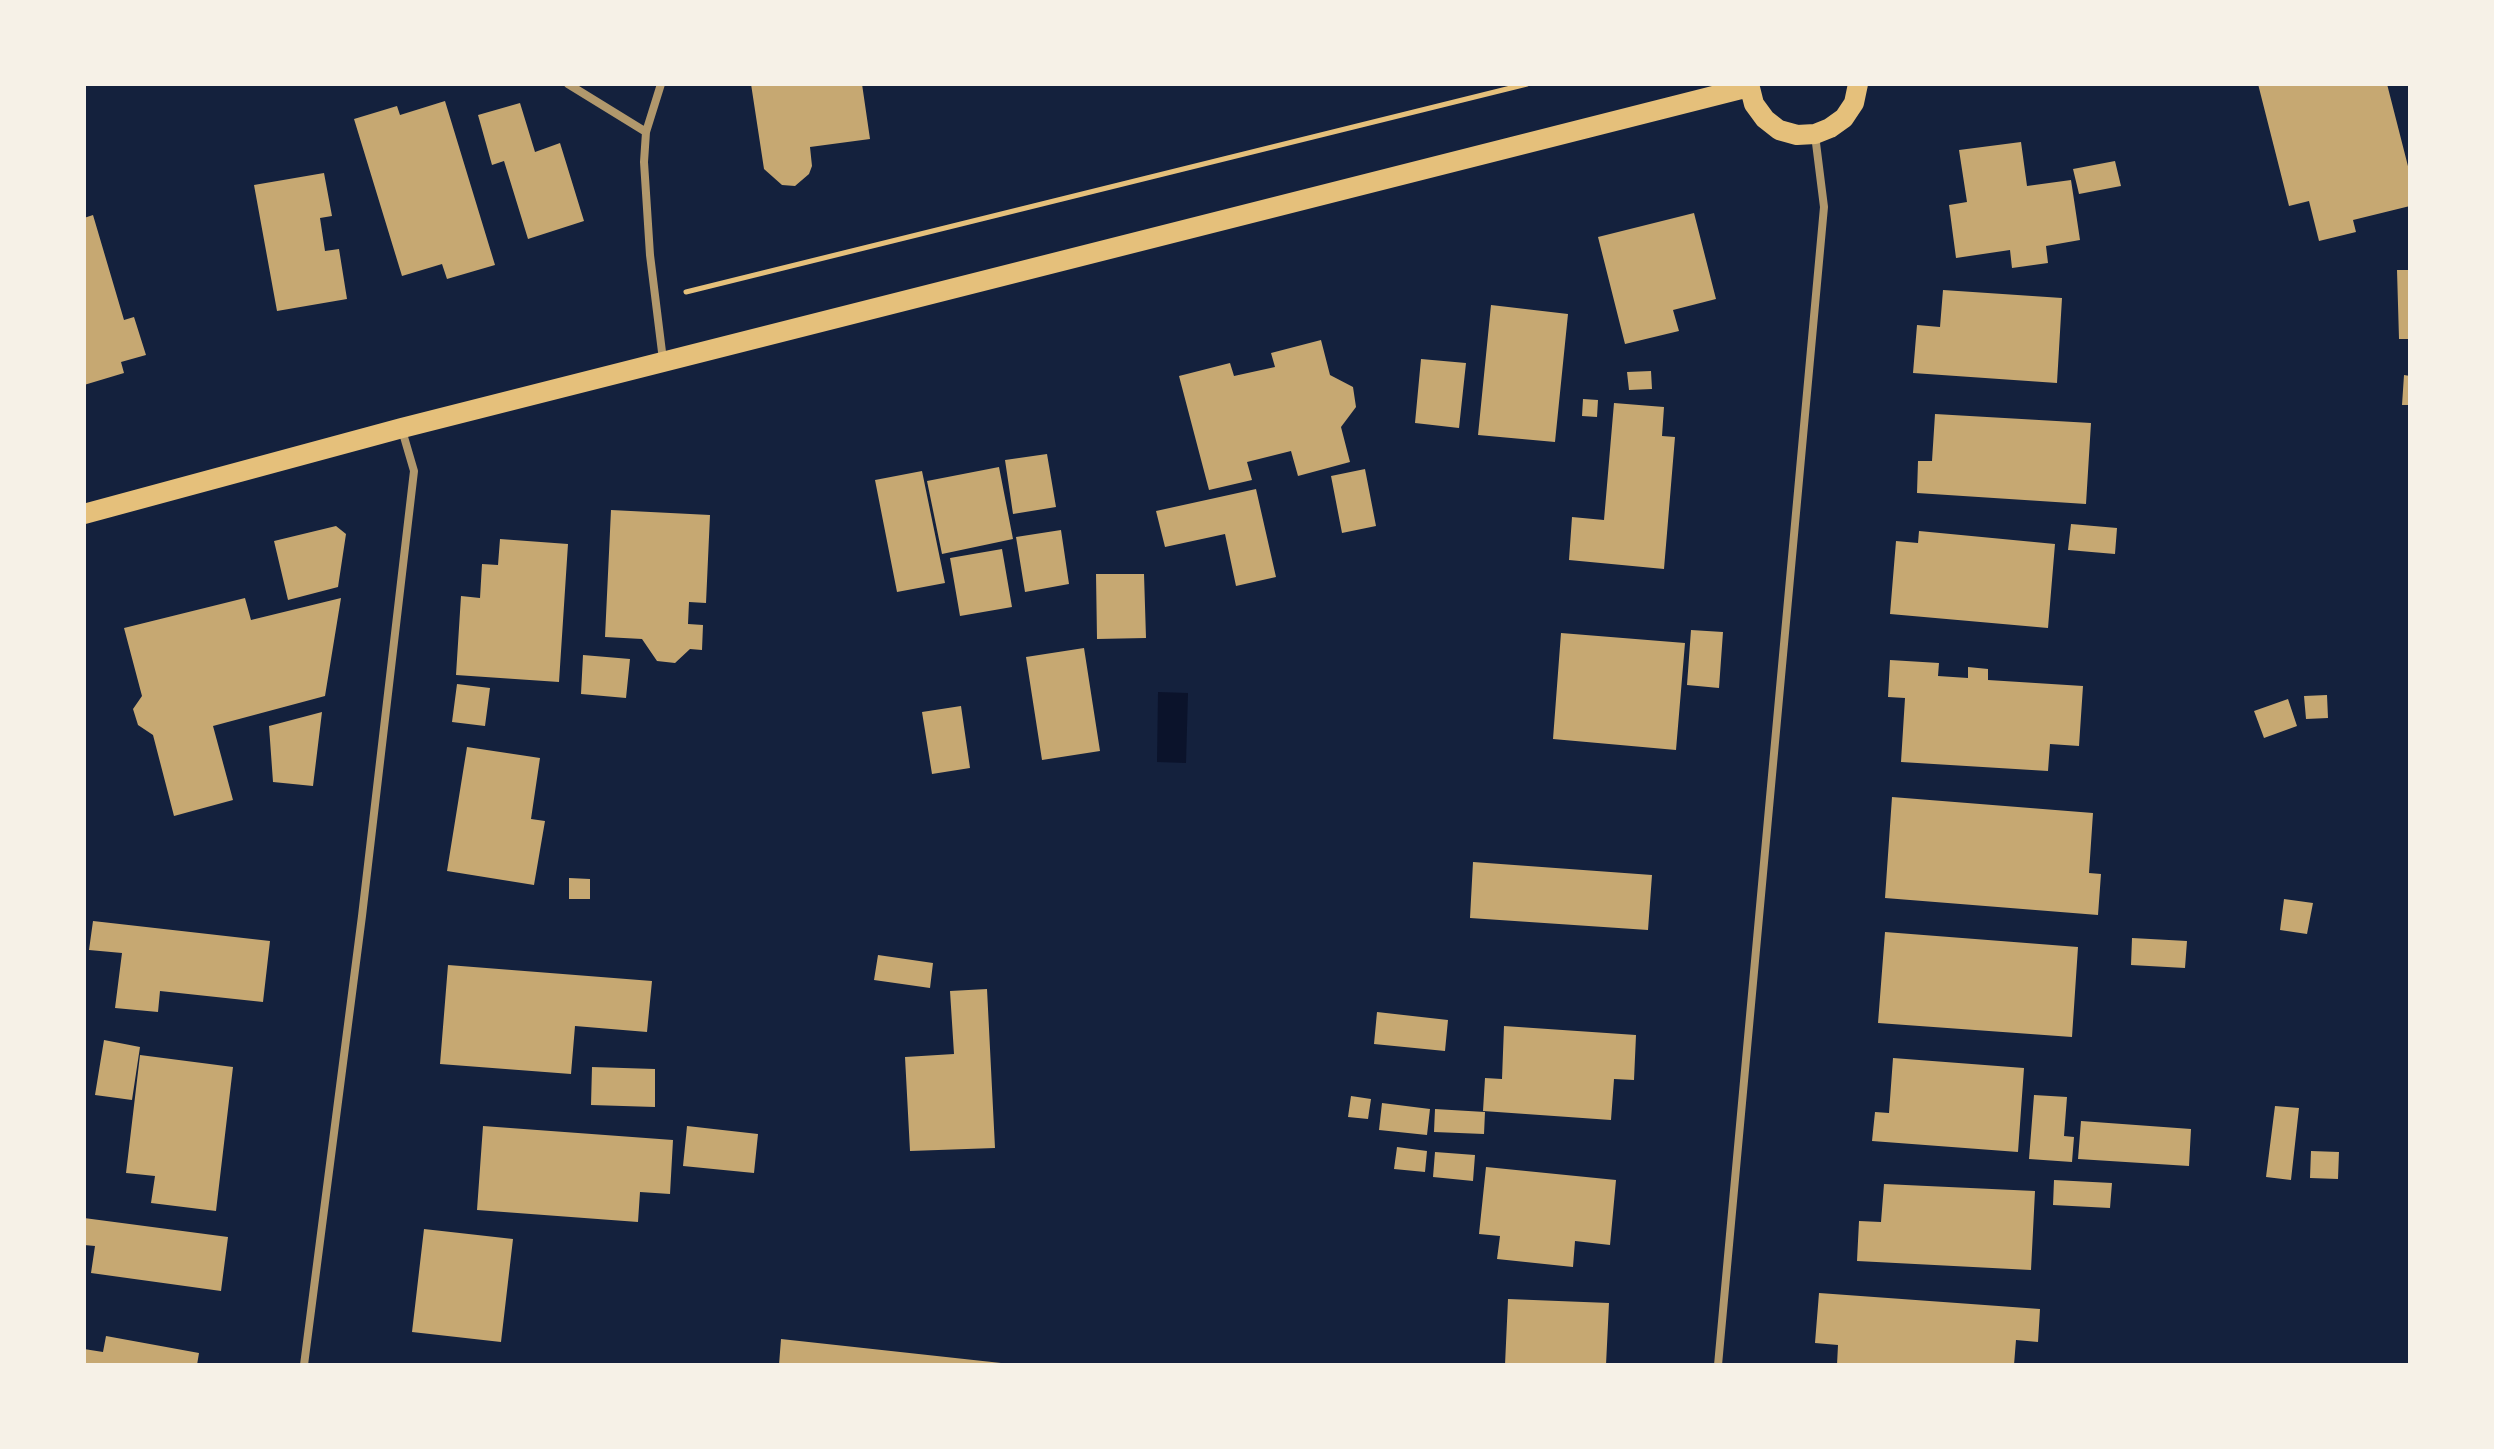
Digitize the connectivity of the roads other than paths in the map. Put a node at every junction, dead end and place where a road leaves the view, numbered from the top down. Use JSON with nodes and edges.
{"nodes":[{"id":1,"x":568,"y":84,"type":"edge"},
{"id":2,"x":661,"y":84,"type":"edge"},
{"id":3,"x":1858,"y":84,"type":"edge"},
{"id":4,"x":1749,"y":86,"type":"edge"},
{"id":5,"x":646,"y":132,"type":"junction"},
{"id":6,"x":1815,"y":134,"type":"junction"},
{"id":7,"x":663,"y":362,"type":"junction"},
{"id":8,"x":402,"y":428,"type":"junction"},
{"id":9,"x":84,"y":514,"type":"edge"},
{"id":10,"x":304,"y":1365,"type":"edge"},
{"id":11,"x":1718,"y":1365,"type":"edge"}],
"edges":[{"from":1,"to":5,"type":"street"},
{"from":2,"to":5,"type":"street"},
{"from":3,"to":6,"type":"main road"},
{"from":4,"to":6,"type":"main road"},
{"from":4,"to":7,"type":"main road"},
{"from":5,"to":7,"type":"street"},
{"from":6,"to":11,"type":"street"},
{"from":7,"to":8,"type":"main road"},
{"from":8,"to":9,"type":"main road"},
{"from":8,"to":10,"type":"street"}]}
